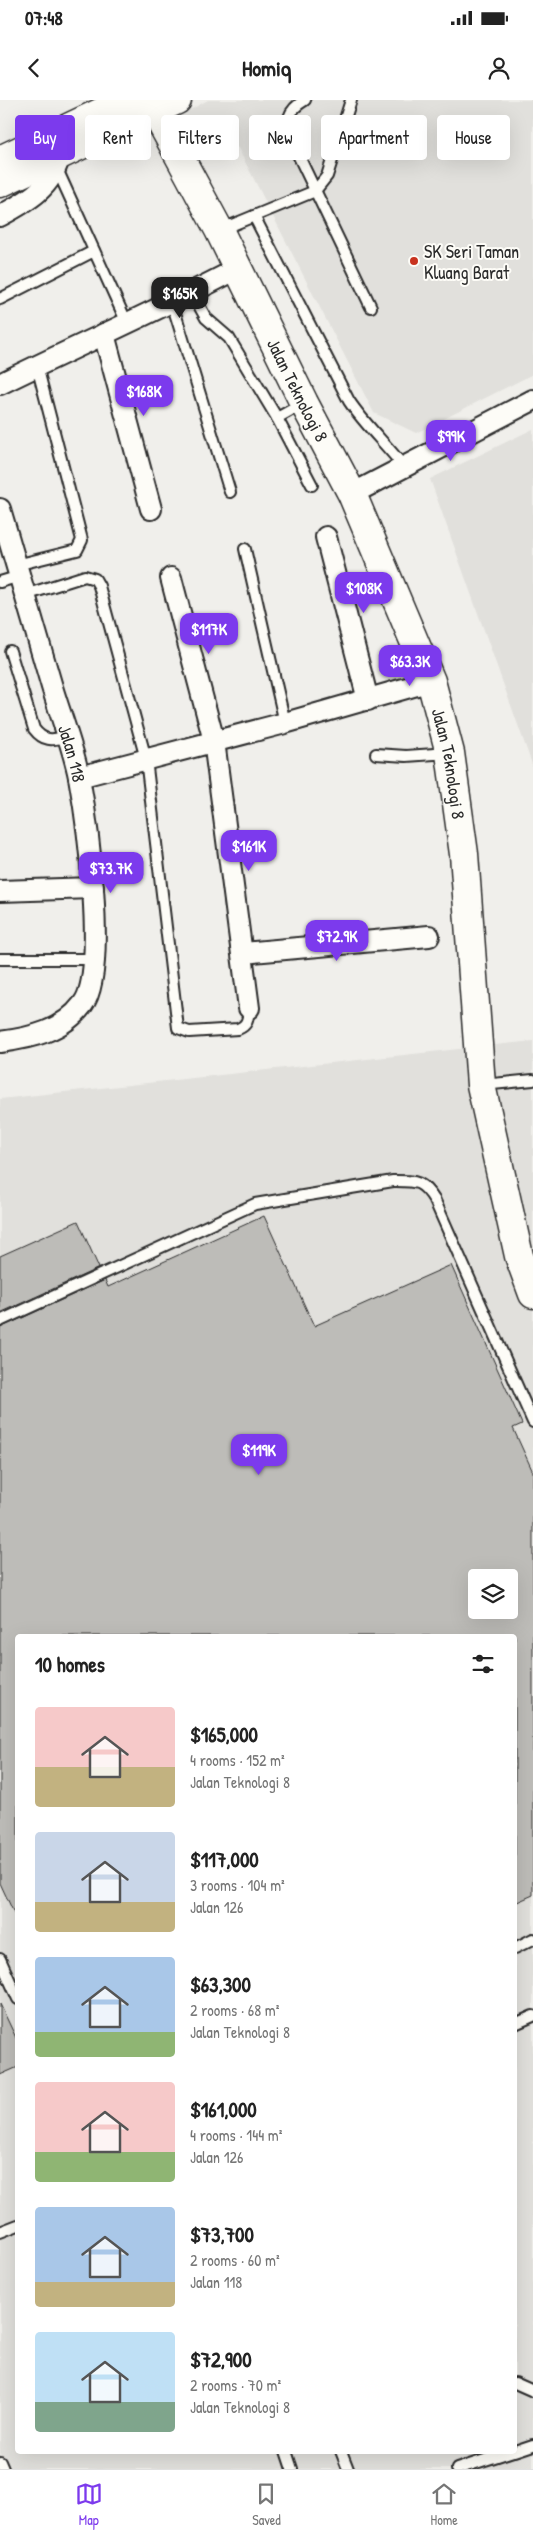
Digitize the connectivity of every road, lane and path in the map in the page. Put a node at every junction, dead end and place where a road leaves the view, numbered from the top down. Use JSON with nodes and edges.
{"nodes":[{"id":1,"x":127,"y":100,"type":"edge"},
{"id":2,"x":305,"y":100,"type":"edge"},
{"id":3,"x":351,"y":100,"type":"edge"},
{"id":4,"x":160,"y":104,"type":"edge"},
{"id":5,"x":0,"y":160,"type":"edge"},
{"id":6,"x":58,"y":162,"type":"junction"},
{"id":7,"x":0,"y":183,"type":"edge"},
{"id":8,"x":314,"y":191,"type":"junction"},
{"id":9,"x":0,"y":216,"type":"edge"},
{"id":10,"x":254,"y":216,"type":"junction"},
{"id":11,"x":219,"y":230,"type":"junction"},
{"id":12,"x":94,"y":251,"type":"junction"},
{"id":13,"x":237,"y":269,"type":"junction"},
{"id":14,"x":192,"y":293,"type":"junction"},
{"id":15,"x":0,"y":299,"type":"edge"},
{"id":16,"x":172,"y":303,"type":"junction"},
{"id":17,"x":371,"y":306,"type":"dead end"},
{"id":18,"x":127,"y":323,"type":"junction"},
{"id":19,"x":104,"y":334,"type":"junction"},
{"id":20,"x":36,"y":366,"type":"junction"},
{"id":21,"x":0,"y":384,"type":"edge"},
{"id":22,"x":533,"y":400,"type":"edge"},
{"id":23,"x":304,"y":403,"type":"junction"},
{"id":24,"x":277,"y":418,"type":"junction"},
{"id":25,"x":404,"y":467,"type":"junction"},
{"id":26,"x":312,"y":485,"type":"dead end"},
{"id":27,"x":230,"y":492,"type":"dead end"},
{"id":28,"x":352,"y":494,"type":"junction"},
{"id":29,"x":151,"y":509,"type":"dead end"},
{"id":30,"x":0,"y":510,"type":"edge"},
{"id":31,"x":326,"y":537,"type":"dead end"},
{"id":32,"x":245,"y":549,"type":"dead end"},
{"id":33,"x":171,"y":578,"type":"dead end"},
{"id":34,"x":20,"y":579,"type":"junction"},
{"id":35,"x":0,"y":582,"type":"edge"},
{"id":36,"x":10,"y":651,"type":"dead end"},
{"id":37,"x":431,"y":681,"type":"junction"},
{"id":38,"x":368,"y":700,"type":"junction"},
{"id":39,"x":285,"y":723,"type":"junction"},
{"id":40,"x":67,"y":737,"type":"junction"},
{"id":41,"x":214,"y":741,"type":"junction"},
{"id":42,"x":450,"y":753,"type":"junction"},
{"id":43,"x":376,"y":754,"type":"dead end"},
{"id":44,"x":146,"y":759,"type":"junction"},
{"id":45,"x":79,"y":777,"type":"junction"},
{"id":46,"x":93,"y":888,"type":"junction"},
{"id":47,"x":0,"y":891,"type":"edge"},
{"id":48,"x":429,"y":936,"type":"dead end"},
{"id":49,"x":243,"y":953,"type":"junction"},
{"id":50,"x":96,"y":958,"type":"junction"},
{"id":51,"x":0,"y":959,"type":"edge"},
{"id":52,"x":249,"y":1008,"type":"joint"},
{"id":53,"x":0,"y":1042,"type":"edge"},
{"id":54,"x":533,"y":1080,"type":"edge"},
{"id":55,"x":481,"y":1085,"type":"junction"},
{"id":56,"x":533,"y":1294,"type":"edge"},
{"id":57,"x":0,"y":1321,"type":"edge"},
{"id":58,"x":533,"y":1422,"type":"edge"},
{"id":59,"x":533,"y":1939,"type":"edge"},
{"id":60,"x":517,"y":1947,"type":"edge"},
{"id":61,"x":0,"y":1959,"type":"edge"},
{"id":62,"x":15,"y":1992,"type":"edge"},
{"id":63,"x":533,"y":2016,"type":"edge"},
{"id":64,"x":517,"y":2023,"type":"edge"},
{"id":65,"x":15,"y":2226,"type":"edge"},
{"id":66,"x":0,"y":2232,"type":"edge"},
{"id":67,"x":517,"y":2384,"type":"edge"},
{"id":68,"x":533,"y":2391,"type":"edge"},
{"id":69,"x":533,"y":2445,"type":"edge"},
{"id":70,"x":517,"y":2450,"type":"edge"},
{"id":71,"x":287,"y":2454,"type":"edge"},
{"id":72,"x":342,"y":2454,"type":"edge"},
{"id":73,"x":504,"y":2454,"type":"edge"},
{"id":74,"x":0,"y":2462,"type":"edge"},
{"id":75,"x":3,"y":2469,"type":"edge"},
{"id":76,"x":292,"y":2469,"type":"edge"},
{"id":77,"x":348,"y":2469,"type":"edge"},
{"id":78,"x":457,"y":2469,"type":"edge"}],
"edges":[{"from":1,"to":5,"type":"street"},
{"from":2,"to":8,"type":"lane"},
{"from":3,"to":8,"type":"lane"},
{"from":4,"to":6,"type":"street"},
{"from":4,"to":11,"type":"street","name":"Jalan Teknologi 8"},
{"from":6,"to":7,"type":"street"},
{"from":6,"to":9,"type":"street"},
{"from":6,"to":12,"type":"lane"},
{"from":8,"to":10,"type":"lane"},
{"from":8,"to":17,"type":"lane"},
{"from":10,"to":11,"type":"lane"},
{"from":10,"to":25,"type":"lane"},
{"from":11,"to":13,"type":"street","name":"Jalan Teknologi 8"},
{"from":12,"to":15,"type":"lane"},
{"from":12,"to":18,"type":"lane"},
{"from":13,"to":14,"type":"street"},
{"from":13,"to":23,"type":"street","name":"Jalan Teknologi 8"},
{"from":14,"to":16,"type":"street"},
{"from":14,"to":24,"type":"lane"},
{"from":16,"to":18,"type":"street"},
{"from":16,"to":27,"type":"lane"},
{"from":18,"to":19,"type":"street"},
{"from":19,"to":20,"type":"street"},
{"from":19,"to":29,"type":"street"},
{"from":20,"to":21,"type":"street"},
{"from":20,"to":34,"type":"lane"},
{"from":22,"to":25,"type":"street"},
{"from":23,"to":24,"type":"lane"},
{"from":23,"to":28,"type":"street","name":"Jalan Teknologi 8"},
{"from":24,"to":26,"type":"lane"},
{"from":25,"to":28,"type":"street"},
{"from":28,"to":37,"type":"street","name":"Jalan Teknologi 8"},
{"from":30,"to":34,"type":"street","name":"Jalan 118"},
{"from":31,"to":38,"type":"street"},
{"from":32,"to":39,"type":"lane"},
{"from":33,"to":41,"type":"street"},
{"from":34,"to":35,"type":"lane"},
{"from":34,"to":40,"type":"street","name":"Jalan 118"},
{"from":34,"to":44,"type":"lane"},
{"from":36,"to":40,"type":"lane"},
{"from":37,"to":38,"type":"street"},
{"from":37,"to":42,"type":"street","name":"Jalan Teknologi 8"},
{"from":38,"to":39,"type":"street"},
{"from":39,"to":41,"type":"street"},
{"from":40,"to":45,"type":"street","name":"Jalan 118"},
{"from":41,"to":44,"type":"street"},
{"from":41,"to":49,"type":"street"},
{"from":42,"to":43,"type":"lane"},
{"from":42,"to":55,"type":"street","name":"Jalan Teknologi 8"},
{"from":44,"to":45,"type":"street"},
{"from":44,"to":52,"type":"lane"},
{"from":45,"to":46,"type":"street","name":"Jalan 118"},
{"from":46,"to":47,"type":"street"},
{"from":46,"to":50,"type":"street","name":"Jalan 118"},
{"from":48,"to":49,"type":"street"},
{"from":49,"to":52,"type":"street"},
{"from":50,"to":51,"type":"lane"},
{"from":50,"to":53,"type":"street","name":"Jalan 118"},
{"from":54,"to":55,"type":"lane"},
{"from":55,"to":56,"type":"street","name":"Jalan Teknologi 8"},
{"from":57,"to":58,"type":"lane"},
{"from":59,"to":60,"type":"lane"},
{"from":61,"to":62,"type":"lane"},
{"from":63,"to":64,"type":"lane"},
{"from":65,"to":66,"type":"lane"},
{"from":67,"to":68,"type":"lane"},
{"from":69,"to":70,"type":"lane"},
{"from":71,"to":76,"type":"lane"},
{"from":72,"to":77,"type":"lane"},
{"from":73,"to":78,"type":"lane"},
{"from":74,"to":75,"type":"lane"}]}
